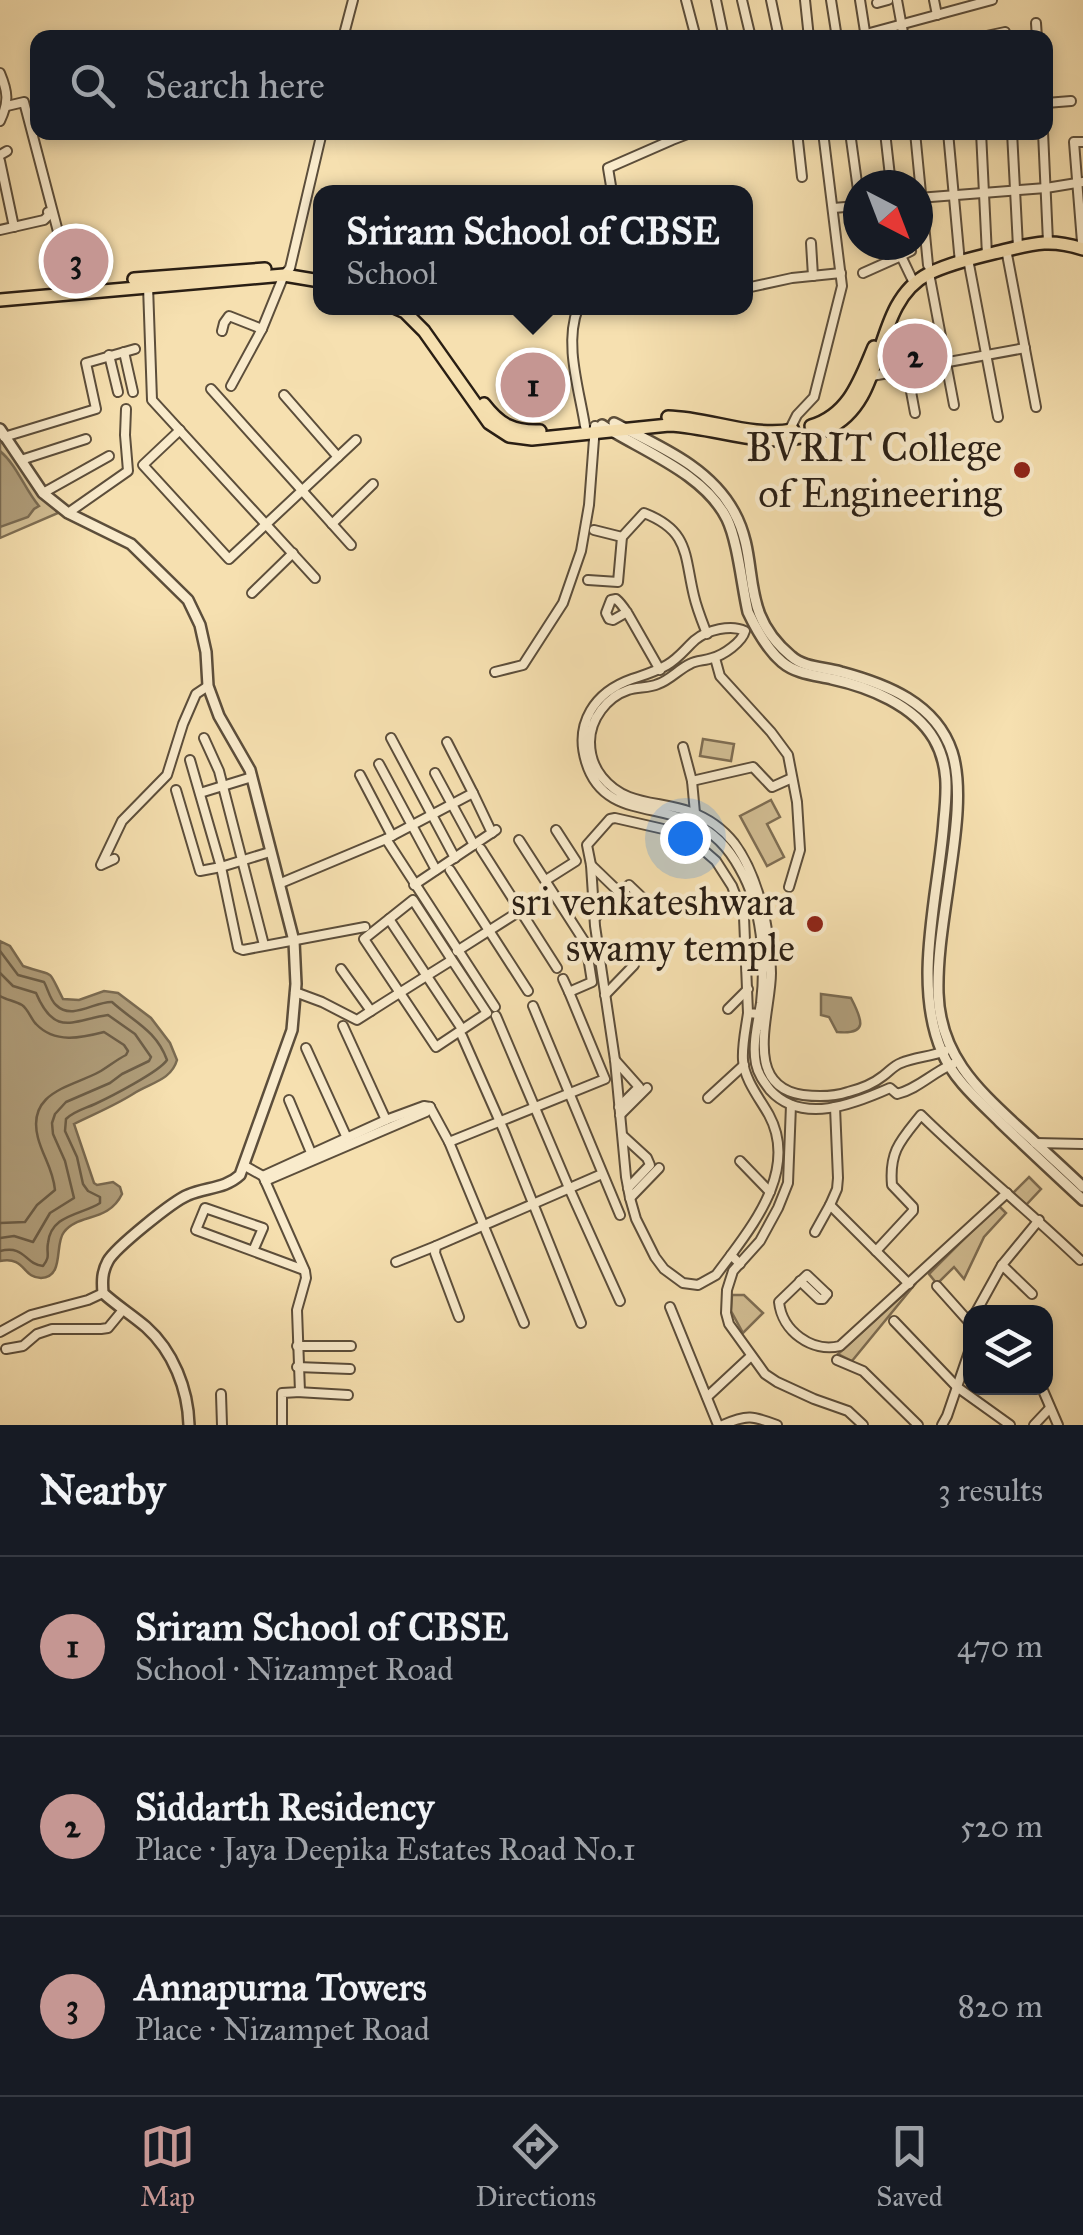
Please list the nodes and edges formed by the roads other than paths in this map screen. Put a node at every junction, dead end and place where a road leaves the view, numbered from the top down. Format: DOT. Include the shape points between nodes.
graph roads {
  1 [pos="353,0"];
  2 [pos="686,0"];
  3 [pos="716,0"];
  4 [pos="742,0"];
  5 [pos="771,0"];
  6 [pos="806,0"];
  7 [pos="831,0"];
  8 [pos="860,0"];
  9 [pos="888,0"];
  10 [pos="896,0"];
  11 [pos="934,0"];
  12 [pos="992,0"];
  13 [pos="877,3"];
  14 [pos="937,15"];
  15 [pos="902,24"];
  16 [pos="1036,24"];
  17 [pos="346,30"];
  18 [pos="694,30"];
  19 [pos="722,30"];
  20 [pos="748,30"];
  21 [pos="777,30"];
  22 [pos="808,30"];
  23 [pos="835,30"];
  24 [pos="865,30"];
  25 [pos="884,30"];
  26 [pos="903,30"];
  27 [pos="1036,30"];
  28 [pos="0,73"];
  29 [pos="30,100"];
  30 [pos="1071,101"];
  31 [pos="24,102"];
  32 [pos="1053,102"];
  33 [pos="8,106"];
  34 [pos="0,121"];
  35 [pos="30,125"];
  36 [pos="34,140"];
  37 [pos="320,140"];
  38 [pos="672,140"];
  39 [pos="798,140"];
  40 [pos="824,140"];
  41 [pos="851,140"];
  42 [pos="886,140"];
  43 [pos="915,140"];
  44 [pos="949,140"];
  45 [pos="981,140"];
  46 [pos="1013,140"];
  47 [pos="1043,140"];
  48 [pos="1083,142"];
  49 [pos="32,149"];
  50 [pos="2,156"];
  51 [pos="855,170"];
  52 [pos="889,170"];
  53 [pos="917,170"];
  54 [pos="802,177"];
  55 [pos="1080,182"];
  56 [pos="611,185"];
  57 [pos="1046,188"];
  58 [pos="1016,191"];
  59 [pos="984,194"];
  60 [pos="954,196"];
  61 [pos="933,197"];
  62 [pos="843,207"];
  63 [pos="832,208"];
  64 [pos="14,226"];
  65 [pos="0,230"];
  66 [pos="1048,239"];
  67 [pos="811,243"];
  68 [pos="1083,244"];
  69 [pos="1012,245"];
  70 [pos="986,252"];
  71 [pos="964,258"];
  72 [pos="893,260"];
  73 [pos="904,260"];
  74 [pos="928,260"];
  75 [pos="929,269"];
  76 [pos="287,272"];
  77 [pos="841,273"];
  78 [pos="863,274"];
  79 [pos="313,276"];
  80 [pos="813,276"];
  81 [pos="912,278"];
  82 [pos="148,282"];
  83 [pos="72,286"];
  84 [pos="753,287"];
  85 [pos="0,292"];
  86 [pos="0,300"];
  87 [pos="406,315"];
  88 [pos="417,315"];
  89 [pos="575,315"];
  90 [pos="262,329"];
  91 [pos="222,330"];
  92 [pos="1024,348"];
  93 [pos="135,349"];
  94 [pos="124,352"];
  95 [pos="110,355"];
  96 [pos="986,355"];
  97 [pos="947,362"];
  98 [pos="907,370"];
  99 [pos="870,376"];
  100 [pos="232,386"];
  101 [pos="210,388"];
  102 [pos="118,392"];
  103 [pos="133,392"];
  104 [pos="284,395"];
  105 [pos="954,405"];
  106 [pos="1036,407"];
  107 [pos="126,409"];
  108 [pos="915,413"];
  109 [pos="998,417"];
  110 [pos="604,427"];
  111 [pos="180,430"];
  112 [pos="789,431"];
  113 [pos="2,433"];
  114 [pos="86,439"];
  115 [pos="356,440"];
  116 [pos="110,456"];
  117 [pos="338,457"];
  118 [pos="21,460"];
  119 [pos="373,484"];
  120 [pos="302,490"];
  121 [pos="44,493"];
  122 [pos="68,513"];
  123 [pos="266,524"];
  124 [pos="332,524"];
  125 [pos="594,530"];
  126 [pos="622,537"];
  127 [pos="351,545"];
  128 [pos="292,553"];
  129 [pos="315,578"];
  130 [pos="588,580"];
  131 [pos="252,593"];
  132 [pos="627,612"];
  133 [pos="754,626"];
  134 [pos="707,634"];
  135 [pos="684,653"];
  136 [pos="715,658"];
  137 [pos="691,662"];
  138 [pos="660,670"];
  139 [pos="495,672"];
  140 [pos="208,686"];
  141 [pos="204,738"];
  142 [pos="392,738"];
  143 [pos="447,742"];
  144 [pos="684,747"];
  145 [pos="190,760"];
  146 [pos="379,764"];
  147 [pos="435,773"];
  148 [pos="360,775"];
  149 [pos="252,776"];
  150 [pos="792,778"];
  151 [pos="692,781"];
  152 [pos="223,785"];
  153 [pos="176,790"];
  154 [pos="200,793"];
  155 [pos="473,793"];
  156 [pos="452,806"];
  157 [pos="652,812"];
  158 [pos="666,814"];
  159 [pos="431,816"];
  160 [pos="699,819"];
  161 [pos="410,826"];
  162 [pos="650,826"];
  163 [pos="556,830"];
  164 [pos="663,830"];
  165 [pos="389,837"];
  166 [pos="520,840"];
  167 [pos="478,847"];
  168 [pos="270,852"];
  169 [pos="454,858"];
  170 [pos="114,859"];
  171 [pos="243,861"];
  172 [pos="591,864"];
  173 [pos="221,867"];
  174 [pos="436,870"];
  175 [pos="450,870"];
  176 [pos="546,880"];
  177 [pos="280,884"];
  178 [pos="414,885"];
  179 [pos="789,888"];
  180 [pos="620,893"];
  181 [pos="653,908"];
  182 [pos="520,911"];
  183 [pos="596,917"];
  184 [pos="388,920"];
  185 [pos="365,927"];
  186 [pos="489,931"];
  187 [pos="294,940"];
  188 [pos="264,944"];
  189 [pos="454,956"];
  190 [pos="634,965"];
  191 [pos="557,968"];
  192 [pos="342,970"];
  193 [pos="426,976"];
  194 [pos="563,979"];
  195 [pos="748,990"];
  196 [pos="528,991"];
  197 [pos="295,992"];
  198 [pos="568,992"];
  199 [pos="400,993"];
  200 [pos="605,995"];
  201 [pos="748,1000"];
  202 [pos="533,1006"];
  203 [pos="762,1007"];
  204 [pos="728,1009"];
  205 [pos="372,1011"];
  206 [pos="748,1013"];
  207 [pos="343,1026"];
  208 [pos="462,1032"];
  209 [pos="306,1048"];
  210 [pos="946,1051"];
  211 [pos="928,1058"];
  212 [pos="615,1060"];
  213 [pos="953,1064"];
  214 [pos="744,1065"];
  215 [pos="936,1070"];
  216 [pos="886,1074"];
  217 [pos="647,1088"];
  218 [pos="890,1088"];
  219 [pos="569,1093"];
  220 [pos="793,1094"];
  221 [pos="708,1098"];
  222 [pos="289,1100"];
  223 [pos="791,1106"];
  224 [pos="430,1107"];
  225 [pos="536,1107"];
  226 [pos="835,1107"];
  227 [pos="620,1111"];
  228 [pos="386,1120"];
  229 [pos="500,1122"];
  230 [pos="623,1136"];
  231 [pos="347,1138"];
  232 [pos="448,1142"];
  233 [pos="1035,1143"];
  234 [pos="1083,1144"];
  235 [pos="312,1155"];
  236 [pos="740,1162"];
  237 [pos="245,1166"];
  238 [pos="659,1168"];
  239 [pos="602,1174"];
  240 [pos="264,1179"];
  241 [pos="1083,1187"];
  242 [pos="569,1188"];
  243 [pos="770,1192"];
  244 [pos="629,1193"];
  245 [pos="1006,1193"];
  246 [pos="1083,1200"];
  247 [pos="534,1204"];
  248 [pos="830,1205"];
  249 [pos="620,1215"];
  250 [pos="1039,1220"];
  251 [pos="483,1226"];
  252 [pos="816,1232"];
  253 [pos="436,1246"];
  254 [pos="253,1251"];
  255 [pos="876,1251"];
  256 [pos="731,1255"];
  257 [pos="1080,1260"];
  258 [pos="396,1262"];
  259 [pos="724,1264"];
  260 [pos="740,1264"];
  261 [pos="1002,1265"];
  262 [pos="304,1270"];
  263 [pos="733,1272"];
  264 [pos="800,1281"];
  265 [pos="909,1284"];
  266 [pos="937,1286"];
  267 [pos="103,1292"];
  268 [pos="1032,1294"];
  269 [pos="620,1301"];
  270 [pos="980,1305"];
  271 [pos="670,1307"];
  272 [pos="122,1311"];
  273 [pos="963,1315"];
  274 [pos="459,1316"];
  275 [pos="894,1320"];
  276 [pos="524,1322"];
  277 [pos="582,1324"];
  278 [pos="0,1332"];
  279 [pos="297,1346"];
  280 [pos="351,1346"];
  281 [pos="6,1349"];
  282 [pos="750,1356"];
  283 [pos="837,1360"];
  284 [pos="298,1367"];
  285 [pos="350,1368"];
  286 [pos="963,1369"];
  287 [pos="957,1387"];
  288 [pos="294,1392"];
  289 [pos="221,1394"];
  290 [pos="348,1395"];
  291 [pos="1045,1395"];
  292 [pos="707,1397"];
  293 [pos="1050,1408"];
  294 [pos="189,1425"];
  295 [pos="222,1425"];
  296 [pos="282,1425"];
  297 [pos="721,1425"];
  298 [pos="777,1425"];
  299 [pos="864,1425"];
  300 [pos="918,1425"];
  301 [pos="942,1425"];
  302 [pos="1010,1425"];
  303 [pos="1034,1425"];
  304 [pos="1058,1425"];
  1 -- 17 [label="street"];
  2 -- 18 [label="street"];
  3 -- 19 [label="street"];
  4 -- 20 [label="street"];
  5 -- 21 [label="street"];
  6 -- 22 [label="street"];
  7 -- 23 [label="street"];
  8 -- 24 [label="street"];
  9 -- 13 [label="street"];
  10 -- 15 [label="street"];
  11 -- 14 [label="street"];
  12 -- 14 [label="street"];
  14 -- 15 [label="street"];
  15 -- 25 [label="street"];
  15 -- 26 [label="street"];
  16 -- 27 [label="street"];
  28 -- 33 [label="street"];
  29 -- 31 [label="street"];
  30 -- 32 [label="street"];
  31 -- 33 [label="street"];
  31 -- 35 [label="street"];
  33 -- 34 [label="street"];
  36 -- 83 [label="street"];
  37 -- 76 [label="street"];
  38 -- 56 [label="street" via="608,168"];
  39 -- 54 [label="street"];
  40 -- 63 [label="street"];
  41 -- 51 [label="street"];
  42 -- 52 [label="street"];
  43 -- 53 [label="street"];
  44 -- 60 [label="street"];
  45 -- 59 [label="street"];
  46 -- 58 [label="street"];
  47 -- 57 [label="street"];
  48 -- 55 [label="street" via="1074,142"];
  49 -- 64 [label="street" via="49,215"];
  50 -- 64 [label="street"];
  55 -- 57 [label="street"];
  55 -- 68 [label="street"];
  57 -- 58 [label="street"];
  57 -- 66 [label="street"];
  58 -- 59 [label="street"];
  58 -- 69 [label="street"];
  59 -- 60 [label="street"];
  59 -- 70 [label="street"];
  60 -- 61 [label="street"];
  60 -- 71 [label="street"];
  62 -- 63 [label="street"];
  63 -- 77 [label="street"];
  64 -- 65 [label="street"];
  66 -- 68 [label="main road"];
  66 -- 69 [label="main road"];
  67 -- 80 [label="street"];
  69 -- 70 [label="main road"];
  69 -- 92 [label="street"];
  70 -- 71 [label="main road"];
  71 -- 75 [label="main road"];
  71 -- 96 [label="street"];
  72 -- 78 [label="street"];
  73 -- 81 [label="street"];
  74 -- 75 [label="street"];
  75 -- 81 [label="main road"];
  75 -- 97 [label="street"];
  75 -- 99 [label="main road" via="891,317"];
  76 -- 79 [label="main road"];
  76 -- 82 [label="main road"];
  76 -- 90 [label="street"];
  77 -- 80 [label="street"];
  77 -- 112 [label="street" via="814,397"];
  80 -- 84 [label="street"];
  81 -- 112 [label="main road" via="888,313 848,403 831,418"];
  82 -- 83 [label="main road"];
  82 -- 86 [label="main road"];
  82 -- 111 [label="street" via="152,400"];
  83 -- 85 [label="main road"];
  87 -- 110 [label="main road" via="502,433 518,439"];
  88 -- 110 [label="main road" via="500,423 532,432"];
  89 -- 110 [label="street" via="573,353"];
  90 -- 91 [label="street" via="229,316"];
  90 -- 100 [label="street"];
  92 -- 96 [label="street"];
  92 -- 106 [label="street"];
  93 -- 94 [label="street"];
  94 -- 95 [label="street"];
  94 -- 103 [label="street"];
  95 -- 102 [label="street"];
  95 -- 113 [label="street" via="86,364 96,409"];
  96 -- 97 [label="street"];
  96 -- 109 [label="street"];
  97 -- 98 [label="street"];
  97 -- 105 [label="street"];
  98 -- 99 [label="street"];
  98 -- 108 [label="street"];
  99 -- 110 [label="main road" via="839,421 807,435 769,441 690,426"];
  101 -- 120 [label="street"];
  104 -- 117 [label="street"];
  107 -- 122 [label="street" via="128,471"];
  110 -- 112 [label="main road" via="685,418"];
  110 -- 133 [label="street" via="706,489 727,519"];
  110 -- 139 [label="street" via="581,552 564,603 529,658"];
  111 -- 123 [label="street"];
  111 -- 123 [label="street" via="143,465 229,559"];
  113 -- 118 [label="street"];
  114 -- 118 [label="street"];
  115 -- 117 [label="street"];
  116 -- 121 [label="street"];
  117 -- 120 [label="street"];
  118 -- 121 [label="street"];
  119 -- 124 [label="street"];
  120 -- 123 [label="street"];
  120 -- 124 [label="street"];
  121 -- 122 [label="street"];
  122 -- 140 [label="street" via="131,544 188,600 200,625"];
  123 -- 128 [label="street"];
  124 -- 127 [label="street"];
  125 -- 126 [label="street"];
  126 -- 130 [label="street" via="618,582"];
  126 -- 134 [label="street" via="644,513 662,520 684,544"];
  128 -- 129 [label="street"];
  128 -- 131 [label="street"];
  132 -- 138 [label="street"];
  133 -- 134 [label="street"];
  133 -- 136 [label="street"];
  133 -- 210 [label="street" via="801,663 908,696 930,714 951,749 957,784 953,854 938,966"];
  134 -- 135 [label="street"];
  135 -- 137 [label="street"];
  135 -- 138 [label="street"];
  136 -- 137 [label="street"];
  136 -- 150 [label="street" via="720,676 788,755"];
  137 -- 160 [label="street" via="658,684 614,696 590,740 599,773 612,788"];
  138 -- 157 [label="street" via="599,698 582,737 585,760 603,791"];
  140 -- 149 [label="street"];
  140 -- 170 [label="street" via="196,694 167,774 122,821 101,865"];
  141 -- 152 [label="street"];
  142 -- 159 [label="street"];
  143 -- 155 [label="street"];
  144 -- 151 [label="street"];
  145 -- 154 [label="street"];
  146 -- 161 [label="street"];
  147 -- 156 [label="street"];
  148 -- 165 [label="street"];
  149 -- 152 [label="street"];
  149 -- 168 [label="street"];
  150 -- 151 [label="street" via="772,788 752,767"];
  150 -- 179 [label="street" via="800,850"];
  151 -- 160 [label="street"];
  152 -- 154 [label="street"];
  152 -- 171 [label="street"];
  153 -- 173 [label="street" via="200,870"];
  154 -- 173 [label="street"];
  155 -- 156 [label="street"];
  155 -- 167 [label="street" via="494,831"];
  156 -- 159 [label="street"];
  156 -- 167 [label="street"];
  157 -- 158 [label="street"];
  157 -- 162 [label="street"];
  158 -- 160 [label="street"];
  158 -- 164 [label="street"];
  159 -- 161 [label="street"];
  159 -- 169 [label="street"];
  160 -- 203 [label="street" via="724,845 748,888 761,946"];
  161 -- 165 [label="street"];
  161 -- 174 [label="street"];
  162 -- 164 [label="street"];
  162 -- 172 [label="street" via="610,818 587,842"];
  163 -- 176 [label="street" via="576,861"];
  164 -- 195 [label="street" via="696,842 732,886 744,916"];
  165 -- 177 [label="street"];
  165 -- 178 [label="street"];
  166 -- 176 [label="street"];
  167 -- 169 [label="street"];
  167 -- 182 [label="street"];
  168 -- 171 [label="street"];
  168 -- 177 [label="street"];
  169 -- 174 [label="street"];
  171 -- 173 [label="street"];
  171 -- 188 [label="street"];
  172 -- 180 [label="street"];
  172 -- 183 [label="street"];
  173 -- 188 [label="street" via="238,948"];
  174 -- 178 [label="street"];
  175 -- 186 [label="street"];
  176 -- 198 [label="street" via="586,944 592,982"];
  177 -- 187 [label="street"];
  178 -- 189 [label="street"];
  180 -- 181 [label="street" via="629,885"];
  180 -- 183 [label="street"];
  182 -- 186 [label="street"];
  182 -- 191 [label="street"];
  183 -- 200 [label="street"];
  184 -- 189 [label="street" via="413,900"];
  184 -- 193 [label="street"];
  184 -- 199 [label="street" via="364,939"];
  185 -- 187 [label="street"];
  186 -- 189 [label="street"];
  186 -- 196 [label="street"];
  187 -- 188 [label="street"];
  187 -- 197 [label="street"];
  189 -- 193 [label="street"];
  189 -- 208 [label="street" via="487,1013"];
  189 -- 225 [label="street" via="496,1012"];
  190 -- 200 [label="street"];
  192 -- 205 [label="street"];
  193 -- 199 [label="street"];
  193 -- 208 [label="street"];
  194 -- 198 [label="street"];
  195 -- 201 [label="street"];
  195 -- 204 [label="street"];
  197 -- 205 [label="street" via="357,1020"];
  197 -- 237 [label="street" via="292,1030"];
  198 -- 219 [label="street" via="605,1080"];
  199 -- 205 [label="street"];
  199 -- 208 [label="street" via="436,1047"];
  200 -- 212 [label="street"];
  201 -- 203 [label="street"];
  201 -- 206 [label="street"];
  202 -- 219 [label="street"];
  203 -- 206 [label="street"];
  203 -- 220 [label="street" via="764,1063 772,1079"];
  203 -- 223 [label="street" via="755,1063"];
  206 -- 214 [label="street"];
  207 -- 228 [label="street"];
  208 -- 229 [label="street"];
  209 -- 231 [label="street"];
  210 -- 211 [label="street"];
  210 -- 213 [label="street"];
  211 -- 215 [label="street"];
  211 -- 216 [label="street" via="899,1063"];
  212 -- 227 [label="street"];
  212 -- 227 [label="street" via="638,1084"];
  213 -- 215 [label="street"];
  213 -- 233 [label="street"];
  213 -- 246 [label="street" via="971,1093"];
  214 -- 221 [label="street"];
  214 -- 243 [label="street" via="780,1145"];
  215 -- 218 [label="street" via="904,1093"];
  216 -- 218 [label="street"];
  216 -- 220 [label="street" via="822,1098"];
  217 -- 227 [label="street"];
  218 -- 226 [label="street"];
  219 -- 225 [label="street"];
  219 -- 239 [label="street"];
  220 -- 223 [label="street"];
  222 -- 235 [label="street"];
  223 -- 226 [label="street"];
  223 -- 260 [label="street" via="788,1183 760,1241"];
  224 -- 228 [label="street"];
  224 -- 232 [label="street"];
  224 -- 240 [label="street"];
  225 -- 229 [label="street"];
  225 -- 242 [label="street"];
  226 -- 248 [label="street" via="838,1178"];
  227 -- 230 [label="street"];
  228 -- 231 [label="street"];
  229 -- 232 [label="street"];
  229 -- 247 [label="street"];
  230 -- 244 [label="street"];
  230 -- 244 [label="street" via="650,1165"];
  231 -- 235 [label="street"];
  232 -- 251 [label="street"];
  233 -- 234 [label="street"];
  233 -- 241 [label="street"];
  235 -- 240 [label="street"];
  236 -- 243 [label="street"];
  237 -- 240 [label="street"];
  237 -- 267 [label="street" via="230,1184 172,1204 109,1258"];
  238 -- 244 [label="street"];
  239 -- 242 [label="street"];
  239 -- 249 [label="street"];
  240 -- 262 [label="street"];
  242 -- 247 [label="street"];
  242 -- 269 [label="street"];
  243 -- 256 [label="street"];
  244 -- 259 [label="street" via="664,1269 698,1285"];
  245 -- 250 [label="street"];
  245 -- 255 [label="street" via="921,1115 899,1142 892,1164 892,1185 914,1211"];
  245 -- 265 [label="street"];
  247 -- 251 [label="street"];
  247 -- 277 [label="street"];
  248 -- 252 [label="street"];
  248 -- 255 [label="street"];
  250 -- 257 [label="street"];
  250 -- 261 [label="street"];
  251 -- 253 [label="street"];
  251 -- 276 [label="street"];
  253 -- 258 [label="street"];
  253 -- 274 [label="street"];
  254 -- 254 [label="street" via="196,1230 206,1208 263,1228"];
  254 -- 262 [label="street"];
  255 -- 265 [label="street"];
  256 -- 259 [label="street"];
  256 -- 260 [label="street"];
  259 -- 263 [label="street"];
  260 -- 263 [label="street"];
  261 -- 268 [label="street"];
  261 -- 270 [label="street"];
  262 -- 279 [label="street"];
  263 -- 282 [label="street" via="726,1312"];
  264 -- 265 [label="street" via="779,1302 783,1317 806,1343 831,1348"];
  266 -- 273 [label="street"];
  267 -- 272 [label="street"];
  267 -- 278 [label="street"];
  271 -- 292 [label="street"];
  272 -- 281 [label="street" via="108,1328 52,1329"];
  272 -- 294 [label="street" via="170,1356"];
  275 -- 287 [label="street"];
  279 -- 280 [label="street"];
  279 -- 284 [label="street"];
  282 -- 292 [label="street"];
  282 -- 299 [label="street" via="776,1382 848,1411"];
  283 -- 300 [label="street" via="863,1371"];
  284 -- 285 [label="street"];
  284 -- 288 [label="street" via="300,1392"];
  286 -- 287 [label="street"];
  287 -- 301 [label="street"];
  287 -- 302 [label="street"];
  288 -- 290 [label="street"];
  288 -- 296 [label="street" via="282,1393"];
  289 -- 295 [label="street"];
  291 -- 293 [label="street"];
  292 -- 297 [label="street"];
  293 -- 303 [label="street"];
  293 -- 304 [label="street"];
  297 -- 298 [label="street" via="754,1416"];
}
